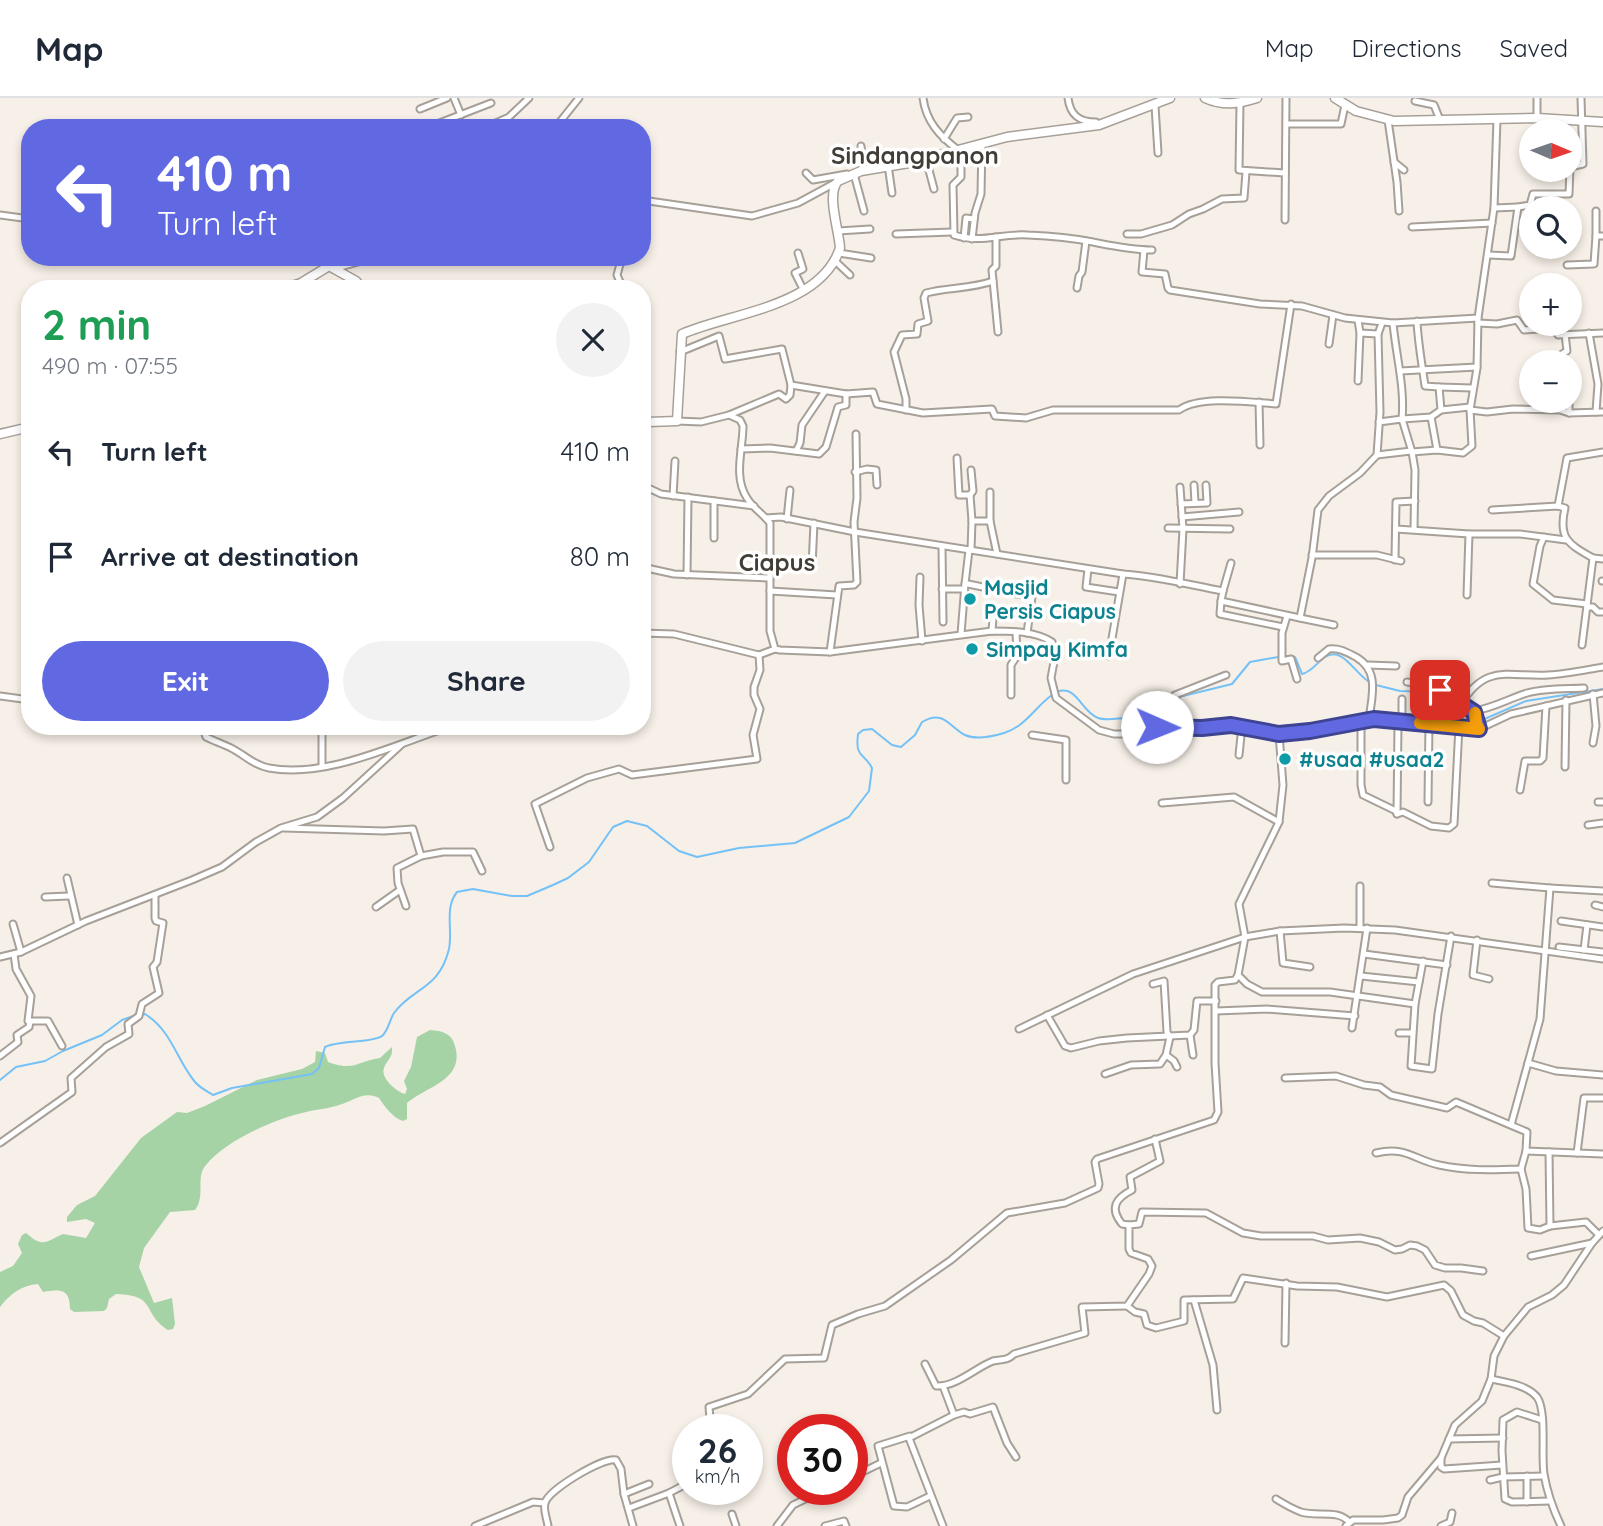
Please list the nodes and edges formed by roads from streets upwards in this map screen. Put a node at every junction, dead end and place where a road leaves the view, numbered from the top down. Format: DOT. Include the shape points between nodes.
graph roads {
  1 [pos="447,98"];
  2 [pos="454,98"];
  3 [pos="529,98"];
  4 [pos="579,98"];
  5 [pos="924,98"];
  6 [pos="1068,98"];
  7 [pos="1170,98"];
  8 [pos="1205,98"];
  9 [pos="1257,98"];
  10 [pos="1286,98"];
  11 [pos="1537,98"];
  12 [pos="1581,98"];
  13 [pos="1429,100"];
  14 [pos="1340,101"];
  15 [pos="1415,101"];
  16 [pos="491,103"];
  17 [pos="1156,103"];
  18 [pos="1240,103"];
  19 [pos="419,109"];
  20 [pos="461,115"];
  21 [pos="968,117"];
  22 [pos="1537,118"];
  23 [pos="451,119"];
  24 [pos="506,119"];
  25 [pos="562,119"];
  26 [pos="1497,119"];
  27 [pos="1552,119"];
  28 [pos="1582,119"];
  29 [pos="1388,120"];
  30 [pos="1440,120"];
  31 [pos="1582,121"];
  32 [pos="1603,122"];
  33 [pos="1102,124"];
  34 [pos="1287,124"];
  35 [pos="942,137"];
  36 [pos="982,143"];
  37 [pos="861,146"];
  38 [pos="959,150"];
  39 [pos="1158,153"];
  40 [pos="926,159"];
  41 [pos="1394,162"];
  42 [pos="1582,164"];
  43 [pos="892,165"];
  44 [pos="1404,170"];
  45 [pos="1246,172"];
  46 [pos="806,173"];
  47 [pos="856,173"];
  48 [pos="1285,173"];
  49 [pos="1569,182"];
  50 [pos="835,183"];
  51 [pos="934,189"];
  52 [pos="892,193"];
  53 [pos="651,201"];
  54 [pos="1518,207"];
  55 [pos="1494,208"];
  56 [pos="864,211"];
  57 [pos="1399,211"];
  58 [pos="1596,211"];
  59 [pos="0,215"];
  60 [pos="21,218"];
  61 [pos="1284,220"];
  62 [pos="1492,223"];
  63 [pos="1412,227"];
  64 [pos="870,229"];
  65 [pos="838,231"];
  66 [pos="952,232"];
  67 [pos="896,234"];
  68 [pos="1127,234"];
  69 [pos="1600,236"];
  70 [pos="996,237"];
  71 [pos="968,239"];
  72 [pos="1086,241"];
  73 [pos="1144,250"];
  74 [pos="1152,250"];
  75 [pos="798,253"];
  76 [pos="1489,255"];
  77 [pos="836,256"];
  78 [pos="871,258"];
  79 [pos="1594,264"];
  80 [pos="1567,265"];
  81 [pos="1603,265"];
  82 [pos="336,266"];
  83 [pos="331,267"];
  84 [pos="850,275"];
  85 [pos="308,280"];
  86 [pos="354,280"];
  87 [pos="993,281"];
  88 [pos="1077,288"];
  89 [pos="804,291"];
  90 [pos="1291,304"];
  91 [pos="1333,315"];
  92 [pos="1358,320"];
  93 [pos="1478,320"];
  94 [pos="1417,321"];
  95 [pos="1519,322"];
  96 [pos="1382,323"];
  97 [pos="1394,323"];
  98 [pos="998,332"];
  99 [pos="1360,333"];
  100 [pos="1582,333"];
  101 [pos="1589,333"];
  102 [pos="1378,334"];
  103 [pos="1603,334"];
  104 [pos="1329,344"];
  105 [pos="680,352"];
  106 [pos="1477,367"];
  107 [pos="1423,369"];
  108 [pos="1400,371"];
  109 [pos="1358,381"];
  110 [pos="791,385"];
  111 [pos="1439,387"];
  112 [pos="1472,388"];
  113 [pos="825,391"];
  114 [pos="846,394"];
  115 [pos="1259,402"];
  116 [pos="1470,408"];
  117 [pos="1519,409"];
  118 [pos="906,410"];
  119 [pos="1441,410"];
  120 [pos="1600,412"];
  121 [pos="1582,413"];
  122 [pos="729,415"];
  123 [pos="1431,417"];
  124 [pos="1402,419"];
  125 [pos="677,421"];
  126 [pos="651,422"];
  127 [pos="1379,422"];
  128 [pos="21,429"];
  129 [pos="0,434"];
  130 [pos="856,434"];
  131 [pos="1260,445"];
  132 [pos="741,449"];
  133 [pos="1437,450"];
  134 [pos="796,451"];
  135 [pos="1412,452"];
  136 [pos="1603,452"];
  137 [pos="1377,455"];
  138 [pos="957,458"];
  139 [pos="675,461"];
  140 [pos="971,470"];
  141 [pos="855,472"];
  142 [pos="877,485"];
  143 [pos="1194,485"];
  144 [pos="1206,485"];
  145 [pos="1180,487"];
  146 [pos="651,490"];
  147 [pos="790,490"];
  148 [pos="990,492"];
  149 [pos="970,495"];
  150 [pos="673,496"];
  151 [pos="688,497"];
  152 [pos="714,501"];
  153 [pos="1415,501"];
  154 [pos="1195,503"];
  155 [pos="1181,504"];
  156 [pos="754,506"];
  157 [pos="1558,506"];
  158 [pos="1492,510"];
  159 [pos="1239,512"];
  160 [pos="1182,517"];
  161 [pos="766,518"];
  162 [pos="787,519"];
  163 [pos="972,521"];
  164 [pos="989,521"];
  165 [pos="814,523"];
  166 [pos="1168,528"];
  167 [pos="1230,528"];
  168 [pos="1183,529"];
  169 [pos="1396,529"];
  170 [pos="1414,529"];
  171 [pos="855,532"];
  172 [pos="1469,534"];
  173 [pos="1544,537"];
  174 [pos="714,538"];
  175 [pos="1566,540"];
  176 [pos="942,546"];
  177 [pos="970,550"];
  178 [pos="997,554"];
  179 [pos="1312,555"];
  180 [pos="1593,558"];
  181 [pos="1603,559"];
  182 [pos="1231,563"];
  183 [pos="812,566"];
  184 [pos="651,569"];
  185 [pos="1088,569"];
  186 [pos="1123,574"];
  187 [pos="687,575"];
  188 [pos="920,577"];
  189 [pos="770,578"];
  190 [pos="1180,584"];
  191 [pos="965,586"];
  192 [pos="943,589"];
  193 [pos="770,591"];
  194 [pos="1223,591"];
  195 [pos="1119,592"];
  196 [pos="837,594"];
  197 [pos="1467,595"];
  198 [pos="1221,601"];
  199 [pos="1587,606"];
  200 [pos="1603,612"];
  201 [pos="1287,616"];
  202 [pos="993,618"];
  203 [pos="1300,618"];
  204 [pos="943,622"];
  205 [pos="1334,625"];
  206 [pos="1283,627"];
  207 [pos="992,631"];
  208 [pos="1016,632"];
  209 [pos="651,634"];
  210 [pos="961,634"];
  211 [pos="1027,634"];
  212 [pos="922,641"];
  213 [pos="1582,645"];
  214 [pos="775,649"];
  215 [pos="830,652"];
  216 [pos="759,655"];
  217 [pos="1109,656"];
  218 [pos="1318,658"];
  219 [pos="1367,665"];
  220 [pos="1396,666"];
  221 [pos="1603,667"];
  222 [pos="1226,675"];
  223 [pos="1297,679"];
  224 [pos="1407,682"];
  225 [pos="1584,688"];
  226 [pos="1603,692"];
  227 [pos="1593,694"];
  228 [pos="1012,695"];
  229 [pos="0,696"];
  230 [pos="21,699"];
  231 [pos="1402,699"];
  232 [pos="1566,700"];
  233 [pos="1461,704"];
  234 [pos="1546,706"];
  235 [pos="1475,713"];
  236 [pos="1368,719"];
  237 [pos="1361,722"];
  238 [pos="1400,723"];
  239 [pos="1429,723"];
  240 [pos="1242,726"];
  241 [pos="1459,726"];
  242 [pos="1146,727"];
  243 [pos="1477,727"];
  244 [pos="1183,728"];
  245 [pos="1032,734"];
  246 [pos="1279,734"];
  247 [pos="205,735"];
  248 [pos="322,735"];
  249 [pos="428,735"];
  250 [pos="1593,743"];
  251 [pos="401,745"];
  252 [pos="1148,746"];
  253 [pos="1239,755"];
  254 [pos="322,766"];
  255 [pos="1565,767"];
  256 [pos="1066,780"];
  257 [pos="1520,790"];
  258 [pos="1428,802"];
  259 [pos="1162,803"];
  260 [pos="1397,814"];
  261 [pos="1279,822"];
  262 [pos="1603,823"];
  263 [pos="1588,825"];
  264 [pos="281,828"];
  265 [pos="550,846"];
  266 [pos="421,856"];
  267 [pos="482,871"];
  268 [pos="67,878"];
  269 [pos="1492,883"];
  270 [pos="1360,886"];
  271 [pos="1549,888"];
  272 [pos="400,890"];
  273 [pos="1603,891"];
  274 [pos="69,895"];
  275 [pos="155,896"];
  276 [pos="45,897"];
  277 [pos="1595,905"];
  278 [pos="406,906"];
  279 [pos="1603,906"];
  280 [pos="376,907"];
  281 [pos="1329,920"];
  282 [pos="1561,921"];
  283 [pos="13,924"];
  284 [pos="78,925"];
  285 [pos="1587,925"];
  286 [pos="1603,927"];
  287 [pos="1329,928"];
  288 [pos="1364,928"];
  289 [pos="1280,931"];
  290 [pos="1451,936"];
  291 [pos="1245,937"];
  292 [pos="1477,940"];
  293 [pos="1559,947"];
  294 [pos="1546,950"];
  295 [pos="21,952"];
  296 [pos="1583,952"];
  297 [pos="1603,952"];
  298 [pos="14,954"];
  299 [pos="1364,954"];
  300 [pos="0,957"];
  301 [pos="1603,959"];
  302 [pos="1423,961"];
  303 [pos="1160,964"];
  304 [pos="1447,965"];
  305 [pos="1310,967"];
  306 [pos="1238,975"];
  307 [pos="1362,976"];
  308 [pos="1489,979"];
  309 [pos="1164,981"];
  310 [pos="1419,982"];
  311 [pos="1153,984"];
  312 [pos="1358,995"];
  313 [pos="1216,1001"];
  314 [pos="1415,1004"];
  315 [pos="1216,1012"];
  316 [pos="1047,1015"];
  317 [pos="1355,1016"];
  318 [pos="30,1022"];
  319 [pos="1352,1028"];
  320 [pos="1019,1029"];
  321 [pos="1399,1033"];
  322 [pos="1412,1033"];
  323 [pos="1190,1035"];
  324 [pos="1170,1037"];
  325 [pos="62,1046"];
  326 [pos="1166,1055"];
  327 [pos="1193,1055"];
  328 [pos="0,1056"];
  329 [pos="1528,1063"];
  330 [pos="1177,1067"];
  331 [pos="1105,1074"];
  332 [pos="1603,1075"];
  333 [pos="1285,1078"];
  334 [pos="1603,1098"];
  335 [pos="1511,1125"];
  336 [pos="1155,1139"];
  337 [pos="0,1143"];
  338 [pos="1526,1151"];
  339 [pos="1549,1152"];
  340 [pos="1376,1153"];
  341 [pos="1577,1153"];
  342 [pos="1603,1154"];
  343 [pos="1521,1169"];
  344 [pos="1129,1225"];
  345 [pos="1550,1226"];
  346 [pos="1601,1233"];
  347 [pos="1592,1243"];
  348 [pos="1531,1256"];
  349 [pos="1445,1269"];
  350 [pos="1483,1271"];
  351 [pos="1286,1283"];
  352 [pos="1444,1285"];
  353 [pos="1194,1300"];
  354 [pos="1127,1306"];
  355 [pos="1504,1336"];
  356 [pos="1285,1343"];
  357 [pos="925,1364"];
  358 [pos="1491,1379"];
  359 [pos="943,1386"];
  360 [pos="1551,1405"];
  361 [pos="1541,1406"];
  362 [pos="1217,1410"];
  363 [pos="709,1414"];
  364 [pos="954,1415"];
  365 [pos="1542,1420"];
  366 [pos="910,1436"];
  367 [pos="1503,1438"];
  368 [pos="1449,1439"];
  369 [pos="1016,1457"];
  370 [pos="1441,1458"];
  371 [pos="881,1463"];
  372 [pos="1503,1465"];
  373 [pos="868,1469"];
  374 [pos="1527,1476"];
  375 [pos="1544,1476"];
  376 [pos="1503,1477"];
  377 [pos="1490,1480"];
  378 [pos="649,1484"];
  379 [pos="672,1491"];
  380 [pos="669,1493"];
  381 [pos="624,1494"];
  382 [pos="930,1496"];
  383 [pos="1276,1499"];
  384 [pos="1550,1501"];
  385 [pos="1527,1502"];
  386 [pos="545,1503"];
  387 [pos="793,1505"];
  388 [pos="629,1508"];
  389 [pos="1452,1513"];
  390 [pos="732,1514"];
  391 [pos="1382,1523"];
  392 [pos="1348,1524"];
  393 [pos="475,1526"];
  394 [pos="548,1526"];
  395 [pos="633,1526"];
  396 [pos="680,1526"];
  397 [pos="736,1526"];
  398 [pos="777,1526"];
  399 [pos="825,1526"];
  400 [pos="846,1526"];
  401 [pos="943,1526"];
  402 [pos="1441,1526"];
  403 [pos="1561,1526"];
  1 -- 19 [label="street"];
  2 -- 20 [label="street"];
  3 -- 24 [label="street"];
  4 -- 25 [label="street"];
  5 -- 35 [label="street" via="927,114"];
  6 -- 33 [label="street" via="1069,108 1078,118"];
  7 -- 17 [label="street"];
  8 -- 18 [label="street"];
  9 -- 18 [label="street"];
  10 -- 34 [label="street"];
  11 -- 22 [label="street"];
  12 -- 28 [label="street"];
  13 -- 15 [label="street"];
  13 -- 30 [label="street"];
  14 -- 29 [label="street"];
  14 -- 34 [label="street" via="1341,124"];
  16 -- 20 [label="street"];
  17 -- 33 [label="street"];
  17 -- 39 [label="street"];
  18 -- 45 [label="street" via="1239,170"];
  20 -- 23 [label="street"];
  21 -- 35 [label="street" via="955,120"];
  22 -- 26 [label="street"];
  22 -- 27 [label="street"];
  26 -- 30 [label="street"];
  26 -- 55 [label="street"];
  29 -- 30 [label="street"];
  29 -- 41 [label="street"];
  31 -- 32 [label="street"];
  31 -- 42 [label="street"];
  33 -- 36 [label="street"];
  34 -- 48 [label="street"];
  35 -- 38 [label="street"];
  36 -- 38 [label="street"];
  36 -- 71 [label="street" via="981,194"];
  37 -- 43 [label="street" via="867,162"];
  38 -- 40 [label="street"];
  38 -- 66 [label="street" via="961,177 953,185"];
  40 -- 43 [label="street"];
  40 -- 51 [label="street"];
  41 -- 44 [label="street"];
  41 -- 57 [label="street"];
  43 -- 47 [label="street"];
  43 -- 52 [label="street"];
  45 -- 48 [label="street"];
  45 -- 68 [label="street" via="1244,198 1222,199 1172,225"];
  46 -- 47 [label="street" via="813,180"];
  47 -- 50 [label="street"];
  47 -- 56 [label="street"];
  48 -- 61 [label="street"];
  49 -- 54 [label="street" via="1569,194 1533,194 1530,205"];
  50 -- 53 [label="street" via="798,202 752,216"];
  50 -- 65 [label="street" via="832,194"];
  54 -- 55 [label="street"];
  54 -- 76 [label="street" via="1511,256"];
  55 -- 62 [label="street"];
  58 -- 69 [label="street"];
  59 -- 60 [label="street"];
  62 -- 63 [label="street"];
  62 -- 76 [label="street"];
  64 -- 65 [label="street"];
  65 -- 77 [label="street"];
  66 -- 67 [label="street"];
  66 -- 71 [label="street"];
  69 -- 79 [label="street"];
  70 -- 71 [label="street"];
  70 -- 72 [label="street" via="1030,234"];
  70 -- 87 [label="street"];
  72 -- 73 [label="street"];
  72 -- 88 [label="street"];
  73 -- 74 [label="street"];
  73 -- 90 [label="street" via="1142,272 1165,274 1170,290 1260,304"];
  75 -- 89 [label="street" via="803,269 796,273"];
  76 -- 93 [label="street"];
  77 -- 78 [label="street"];
  77 -- 84 [label="street"];
  77 -- 89 [label="street"];
  79 -- 80 [label="street"];
  79 -- 81 [label="street"];
  82 -- 83 [label="street"];
  83 -- 85 [label="street"];
  83 -- 86 [label="street"];
  87 -- 98 [label="street"];
  87 -- 118 [label="street" via="926,293 928,321 918,324 917,334 902,335 894,352"];
  89 -- 105 [label="street" via="685,333"];
  90 -- 91 [label="street"];
  90 -- 115 [label="street" via="1276,404"];
  91 -- 92 [label="street"];
  91 -- 104 [label="street"];
  92 -- 96 [label="street"];
  92 -- 99 [label="street"];
  93 -- 94 [label="street"];
  93 -- 95 [label="street"];
  93 -- 106 [label="street"];
  94 -- 97 [label="street"];
  94 -- 107 [label="street"];
  96 -- 97 [label="street"];
  96 -- 102 [label="street"];
  97 -- 108 [label="street"];
  99 -- 102 [label="street"];
  99 -- 109 [label="street"];
  100 -- 101 [label="street"];
  101 -- 103 [label="street"];
  101 -- 120 [label="street"];
  102 -- 127 [label="street"];
  105 -- 110 [label="street" via="719,336 726,359 782,349"];
  105 -- 125 [label="street"];
  106 -- 107 [label="street"];
  106 -- 112 [label="street"];
  107 -- 108 [label="street"];
  107 -- 111 [label="street" via="1425,387"];
  108 -- 124 [label="street"];
  110 -- 113 [label="street"];
  110 -- 122 [label="street" via="786,399 779,394"];
  111 -- 112 [label="street"];
  111 -- 119 [label="street"];
  112 -- 116 [label="street"];
  113 -- 114 [label="street"];
  113 -- 134 [label="street" via="803,425"];
  114 -- 118 [label="street" via="873,391 876,403"];
  114 -- 134 [label="street" via="846,405 838,407 822,452"];
  115 -- 118 [label="street" via="1205,401 1179,410 1053,410 1025,418 995,416 992,409 923,414"];
  115 -- 131 [label="street"];
  116 -- 117 [label="street" via="1487,412"];
  116 -- 119 [label="street"];
  116 -- 133 [label="street" via="1469,450"];
  119 -- 123 [label="street"];
  120 -- 121 [label="street"];
  122 -- 125 [label="street" via="701,422"];
  122 -- 132 [label="street" via="743,426"];
  123 -- 124 [label="street"];
  123 -- 133 [label="street"];
  124 -- 127 [label="street"];
  124 -- 135 [label="street"];
  125 -- 126 [label="street"];
  127 -- 137 [label="street"];
  128 -- 129 [label="street"];
  130 -- 141 [label="street"];
  132 -- 134 [label="street"];
  132 -- 156 [label="street" via="742,487"];
  133 -- 135 [label="street"];
  135 -- 137 [label="street"];
  135 -- 153 [label="street"];
  136 -- 157 [label="street" via="1567,457"];
  137 -- 179 [label="street" via="1318,510"];
  138 -- 149 [label="street" via="959,495"];
  139 -- 150 [label="street"];
  140 -- 149 [label="street"];
  141 -- 142 [label="street" via="876,470"];
  141 -- 171 [label="street"];
  143 -- 154 [label="street"];
  144 -- 154 [label="street" via="1208,503"];
  145 -- 155 [label="street"];
  146 -- 150 [label="street"];
  147 -- 162 [label="street"];
  148 -- 164 [label="street"];
  149 -- 163 [label="street"];
  150 -- 151 [label="street"];
  151 -- 152 [label="street"];
  151 -- 187 [label="street"];
  152 -- 156 [label="street"];
  152 -- 174 [label="street"];
  153 -- 169 [label="street" via="1396,502"];
  153 -- 170 [label="street"];
  154 -- 155 [label="street"];
  155 -- 160 [label="street"];
  156 -- 161 [label="street"];
  157 -- 158 [label="street"];
  157 -- 175 [label="street" via="1565,508 1562,526"];
  159 -- 160 [label="street"];
  160 -- 168 [label="street"];
  161 -- 162 [label="street"];
  161 -- 189 [label="street" via="771,531"];
  162 -- 165 [label="street"];
  163 -- 164 [label="street"];
  163 -- 177 [label="street"];
  164 -- 178 [label="street"];
  165 -- 171 [label="street"];
  165 -- 183 [label="street"];
  166 -- 168 [label="street"];
  167 -- 168 [label="street"];
  168 -- 190 [label="street"];
  169 -- 170 [label="street"];
  169 -- 179 [label="street" via="1398,560 1377,555"];
  170 -- 172 [label="street"];
  171 -- 176 [label="street"];
  171 -- 196 [label="street" via="857,582 839,586"];
  172 -- 173 [label="street"];
  172 -- 197 [label="street"];
  173 -- 175 [label="street"];
  173 -- 199 [label="street" via="1534,584 1553,600"];
  175 -- 180 [label="street"];
  176 -- 177 [label="street"];
  176 -- 192 [label="street"];
  177 -- 178 [label="street"];
  177 -- 191 [label="street"];
  178 -- 185 [label="street"];
  179 -- 203 [label="street"];
  180 -- 181 [label="street"];
  180 -- 199 [label="street"];
  182 -- 194 [label="street"];
  184 -- 187 [label="street"];
  185 -- 186 [label="street"];
  185 -- 195 [label="street" via="1086,587"];
  186 -- 190 [label="street"];
  186 -- 195 [label="street"];
  187 -- 189 [label="street"];
  188 -- 212 [label="street"];
  189 -- 193 [label="street"];
  190 -- 194 [label="street"];
  191 -- 192 [label="street"];
  191 -- 210 [label="street"];
  191 -- 211 [label="street" via="1032,597"];
  192 -- 204 [label="street"];
  193 -- 196 [label="street"];
  193 -- 214 [label="street"];
  194 -- 198 [label="street"];
  195 -- 217 [label="street"];
  196 -- 215 [label="street"];
  198 -- 201 [label="street"];
  198 -- 206 [label="street" via="1220,614"];
  199 -- 200 [label="street"];
  199 -- 213 [label="street"];
  201 -- 203 [label="street"];
  201 -- 206 [label="street"];
  202 -- 207 [label="street"];
  203 -- 205 [label="street"];
  206 -- 223 [label="street" via="1282,662 1291,659"];
  207 -- 208 [label="street"];
  207 -- 210 [label="street"];
  208 -- 211 [label="street"];
  208 -- 228 [label="street"];
  209 -- 216 [label="street" via="674,634"];
  210 -- 212 [label="street"];
  211 -- 242 [label="street" via="1052,642 1056,698 1102,732 1121,735"];
  212 -- 215 [label="street"];
  214 -- 215 [label="street"];
  214 -- 216 [label="street"];
  216 -- 265 [label="street" via="754,695 760,709 753,735 757,759 632,775 619,769 585,778 535,804"];
  218 -- 219 [label="street" via="1329,649 1342,650"];
  219 -- 220 [label="street"];
  219 -- 236 [label="street" via="1373,679"];
  221 -- 233 [label="street" via="1548,675 1493,674 1479,681"];
  222 -- 244 [label="street" via="1175,694"];
  224 -- 233 [label="street" via="1433,687"];
  225 -- 235 [label="street" via="1526,693"];
  226 -- 227 [label="street"];
  227 -- 232 [label="street"];
  227 -- 250 [label="street"];
  229 -- 230 [label="street"];
  231 -- 238 [label="street"];
  232 -- 234 [label="street"];
  232 -- 255 [label="street"];
  233 -- 235 [label="street"];
  234 -- 243 [label="street"];
  234 -- 257 [label="street" via="1544,758 1525,761"];
  235 -- 243 [label="street"];
  236 -- 237 [label="street"];
  236 -- 238 [label="street"];
  237 -- 246 [label="street"];
  237 -- 260 [label="street" via="1361,792"];
  238 -- 239 [label="street"];
  238 -- 260 [label="street"];
  239 -- 241 [label="street"];
  239 -- 258 [label="street"];
  240 -- 244 [label="street"];
  240 -- 246 [label="street"];
  240 -- 253 [label="street"];
  241 -- 243 [label="street"];
  241 -- 260 [label="street" via="1454,824 1449,828 1431,826 1407,813"];
  242 -- 244 [label="street"];
  242 -- 252 [label="street"];
  245 -- 256 [label="street" via="1066,740"];
  246 -- 261 [label="street" via="1283,785"];
  247 -- 254 [label="street" via="267,768"];
  248 -- 254 [label="street"];
  249 -- 251 [label="street"];
  251 -- 254 [label="street"];
  251 -- 264 [label="street" via="324,813"];
  259 -- 261 [label="street" via="1234,797"];
  261 -- 291 [label="street" via="1239,904"];
  262 -- 263 [label="street"];
  264 -- 266 [label="street" via="413,829"];
  264 -- 275 [label="street" via="222,867"];
  266 -- 267 [label="street" via="474,852"];
  266 -- 272 [label="street" via="397,866"];
  268 -- 274 [label="street"];
  269 -- 271 [label="street"];
  270 -- 288 [label="street"];
  271 -- 273 [label="street"];
  271 -- 294 [label="street"];
  272 -- 278 [label="street"];
  272 -- 280 [label="street"];
  274 -- 276 [label="street"];
  274 -- 284 [label="street"];
  275 -- 284 [label="street"];
  275 -- 337 [label="street" via="155,918 163,923 153,967 160,991 142,1004 128,1024 129,1034 106,1047 71,1078 72,1092"];
  277 -- 279 [label="street"];
  281 -- 287 [label="street"];
  282 -- 285 [label="street"];
  283 -- 295 [label="street"];
  284 -- 295 [label="street"];
  285 -- 286 [label="street"];
  285 -- 296 [label="street"];
  287 -- 288 [label="street"];
  287 -- 289 [label="street"];
  288 -- 290 [label="street"];
  288 -- 299 [label="street"];
  289 -- 291 [label="street"];
  289 -- 305 [label="street" via="1283,963"];
  290 -- 292 [label="street"];
  290 -- 304 [label="street"];
  291 -- 303 [label="street"];
  291 -- 306 [label="street"];
  292 -- 294 [label="street"];
  292 -- 308 [label="street" via="1473,975"];
  293 -- 296 [label="street"];
  294 -- 296 [label="street"];
  294 -- 329 [label="street" via="1540,1019"];
  295 -- 298 [label="street"];
  296 -- 297 [label="street"];
  296 -- 301 [label="street"];
  298 -- 300 [label="street"];
  298 -- 318 [label="street" via="16,969 31,996"];
  299 -- 302 [label="street"];
  299 -- 307 [label="street"];
  302 -- 304 [label="street"];
  302 -- 310 [label="street"];
  303 -- 309 [label="street"];
  303 -- 316 [label="street"];
  304 -- 322 [label="street" via="1432,1069 1411,1067"];
  306 -- 312 [label="street" via="1262,992"];
  306 -- 313 [label="street" via="1216,983"];
  307 -- 310 [label="street"];
  307 -- 312 [label="street"];
  309 -- 311 [label="street"];
  309 -- 324 [label="street"];
  310 -- 314 [label="street"];
  312 -- 314 [label="street"];
  312 -- 317 [label="street"];
  313 -- 315 [label="street"];
  313 -- 323 [label="street" via="1196,1002"];
  314 -- 322 [label="street"];
  315 -- 317 [label="street" via="1262,1009"];
  315 -- 336 [label="street" via="1217,1116"];
  316 -- 320 [label="street"];
  316 -- 324 [label="street" via="1068,1048 1118,1039"];
  317 -- 319 [label="street"];
  318 -- 325 [label="street" via="48,1021"];
  318 -- 328 [label="street" via="17,1035 18,1042"];
  321 -- 322 [label="street"];
  323 -- 324 [label="street"];
  323 -- 327 [label="street"];
  324 -- 326 [label="street"];
  326 -- 330 [label="street"];
  326 -- 331 [label="street" via="1160,1064 1131,1065"];
  329 -- 332 [label="street"];
  329 -- 335 [label="street"];
  333 -- 335 [label="street" via="1336,1076 1447,1108 1456,1102"];
  334 -- 341 [label="street" via="1584,1098"];
  335 -- 338 [label="street" via="1528,1133"];
  336 -- 344 [label="street" via="1160,1161 1130,1178 1132,1190 1117,1201 1118,1218"];
  336 -- 363 [label="street" via="1097,1158 1096,1189 1065,1203 1007,1213 885,1306 832,1325 825,1357 782,1360 748,1394 709,1407"];
  338 -- 339 [label="street"];
  338 -- 343 [label="street"];
  339 -- 341 [label="street"];
  339 -- 345 [label="street"];
  340 -- 343 [label="street" via="1394,1150 1442,1166"];
  341 -- 342 [label="street"];
  343 -- 345 [label="street" via="1528,1228"];
  344 -- 349 [label="street" via="1139,1224 1142,1212 1206,1213 1253,1235 1350,1237 1395,1250 1417,1245 1433,1264"];
  344 -- 354 [label="street" via="1129,1251 1145,1257 1152,1266"];
  345 -- 346 [label="street" via="1586,1222"];
  346 -- 347 [label="street"];
  347 -- 348 [label="street"];
  347 -- 355 [label="street" via="1564,1285 1528,1307"];
  349 -- 350 [label="street"];
  349 -- 352 [label="street"];
  351 -- 352 [label="street" via="1387,1297"];
  351 -- 353 [label="street" via="1242,1278 1233,1299"];
  351 -- 356 [label="street"];
  352 -- 355 [label="street" via="1463,1315"];
  353 -- 354 [label="street" via="1182,1301 1184,1321 1156,1328 1147,1325 1144,1314"];
  353 -- 362 [label="street" via="1213,1365"];
  354 -- 359 [label="street" via="1082,1307 1085,1333 1014,1354"];
  355 -- 358 [label="street" via="1494,1356"];
  357 -- 359 [label="street" via="936,1386"];
  358 -- 361 [label="street" via="1532,1392"];
  358 -- 368 [label="street" via="1482,1401 1458,1421"];
  359 -- 364 [label="street"];
  360 -- 361 [label="street"];
  361 -- 365 [label="street"];
  364 -- 366 [label="street"];
  364 -- 369 [label="street" via="993,1407"];
  365 -- 367 [label="street" via="1517,1412 1505,1418"];
  365 -- 375 [label="street"];
  366 -- 371 [label="street" via="879,1444"];
  366 -- 382 [label="street"];
  367 -- 368 [label="street"];
  367 -- 372 [label="street"];
  368 -- 370 [label="street"];
  370 -- 372 [label="street" via="1444,1469"];
  370 -- 391 [label="street" via="1408,1497 1402,1515"];
  371 -- 373 [label="street"];
  371 -- 382 [label="street" via="895,1507"];
  372 -- 376 [label="street"];
  374 -- 375 [label="street"];
  374 -- 376 [label="street"];
  374 -- 385 [label="street"];
  375 -- 384 [label="street"];
  376 -- 377 [label="street"];
  376 -- 385 [label="street" via="1506,1500"];
  378 -- 381 [label="street"];
  379 -- 380 [label="street"];
  380 -- 388 [label="street"];
  380 -- 396 [label="street"];
  381 -- 386 [label="street" via="621,1469 614,1458 582,1472"];
  381 -- 388 [label="street"];
  382 -- 401 [label="street"];
  383 -- 392 [label="street" via="1301,1512 1340,1515"];
  384 -- 385 [label="street"];
  384 -- 403 [label="street"];
  386 -- 393 [label="street" via="533,1502"];
  386 -- 394 [label="street"];
  387 -- 398 [label="street"];
  388 -- 395 [label="street"];
  389 -- 402 [label="street" via="1450,1521"];
  390 -- 397 [label="street"];
  391 -- 392 [label="street" via="1369,1517"];
  399 -- 400 [label="street" via="844,1521"];
}
